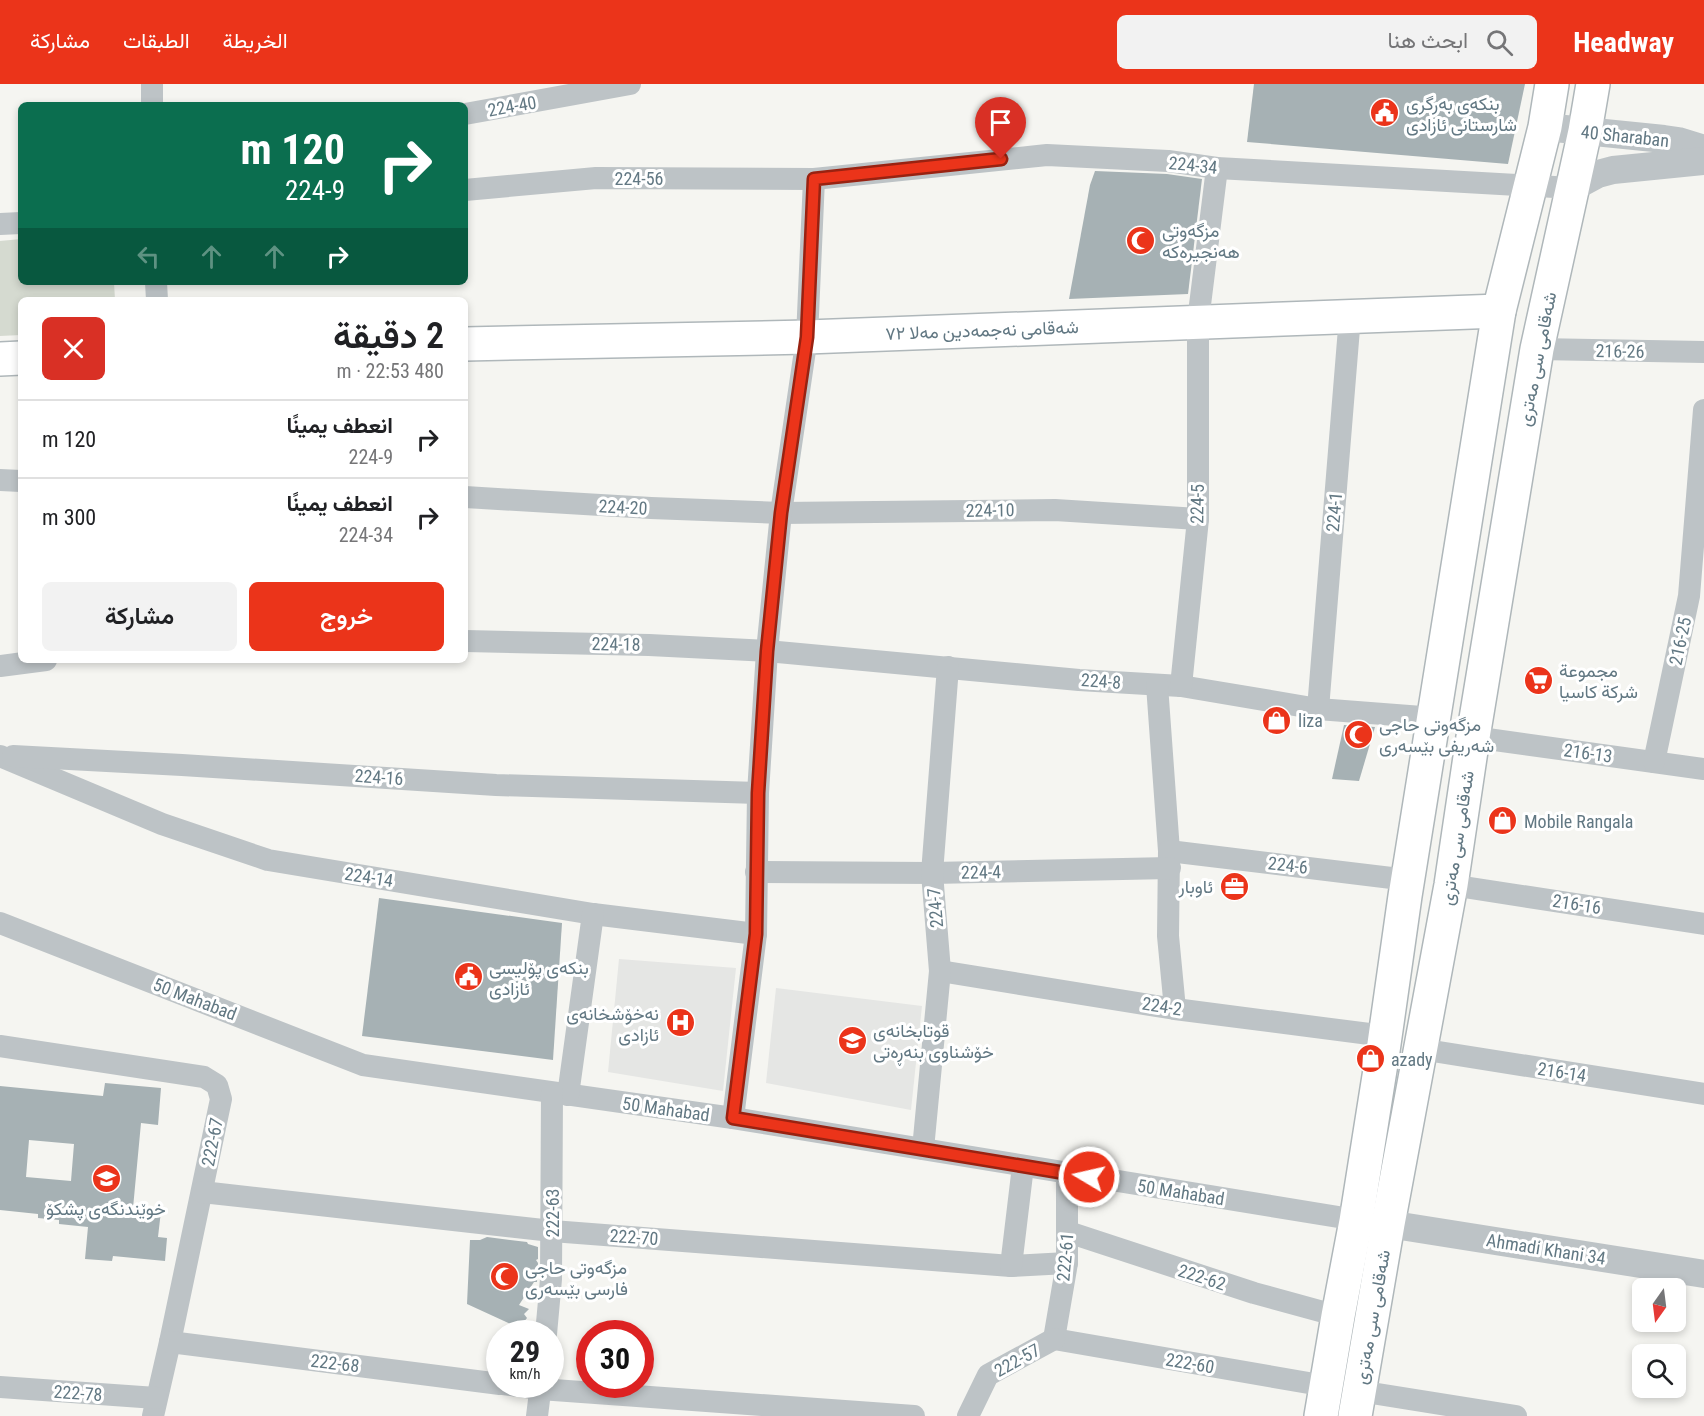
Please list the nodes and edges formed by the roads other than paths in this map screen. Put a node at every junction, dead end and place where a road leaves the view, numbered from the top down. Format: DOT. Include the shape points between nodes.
graph roads {
  1 [pos="152,84"];
  2 [pos="630,84"];
  3 [pos="1552,84"];
  4 [pos="1593,84"];
  5 [pos="581,89"];
  6 [pos="152,102"];
  7 [pos="468,113"];
  8 [pos="1545,127"];
  9 [pos="1585,131"];
  10 [pos="1704,149"];
  11 [pos="1704,160"];
  12 [pos="1217,168"];
  13 [pos="814,179"];
  14 [pos="1530,186"];
  15 [pos="1572,188"];
  16 [pos="468,190"];
  17 [pos="18,223"];
  18 [pos="0,224"];
  19 [pos="1499,311"];
  20 [pos="1350,316"];
  21 [pos="1197,321"];
  22 [pos="807,337"];
  23 [pos="468,344"];
  24 [pos="1537,349"];
  25 [pos="1704,352"];
  26 [pos="18,358"];
  27 [pos="0,359"];
  28 [pos="1704,410"];
  29 [pos="0,480"];
  30 [pos="18,481"];
  31 [pos="468,497"];
  32 [pos="781,513"];
  33 [pos="1198,519"];
  34 [pos="1697,597"];
  35 [pos="468,641"];
  36 [pos="767,651"];
  37 [pos="23,663"];
  38 [pos="0,666"];
  39 [pos="948,667"];
  40 [pos="1157,685"];
  41 [pos="1181,686"];
  42 [pos="1318,709"];
  43 [pos="1435,718"];
  44 [pos="1473,737"];
  45 [pos="0,756"];
  46 [pos="1654,762"];
  47 [pos="1704,769"];
  48 [pos="758,793"];
  49 [pos="1169,859"];
  50 [pos="756,873"];
  51 [pos="932,873"];
  52 [pos="1408,880"];
  53 [pos="1451,885"];
  54 [pos="593,914"];
  55 [pos="0,923"];
  56 [pos="1704,924"];
  57 [pos="756,934"];
  58 [pos="940,971"];
  59 [pos="1175,1009"];
  60 [pos="1385,1036"];
  61 [pos="0,1046"];
  62 [pos="1420,1049"];
  63 [pos="560,1094"];
  64 [pos="1704,1094"];
  65 [pos="733,1118"];
  66 [pos="923,1149"];
  67 [pos="1023,1166"];
  68 [pos="1067,1173"];
  69 [pos="202,1192"];
  70 [pos="1356,1221"];
  71 [pos="1388,1224"];
  72 [pos="552,1231"];
  73 [pos="1068,1232"];
  74 [pos="1067,1263"];
  75 [pos="1011,1266"];
  76 [pos="1704,1274"];
  77 [pos="1338,1316"];
  78 [pos="547,1320"];
  79 [pos="1054,1339"];
  80 [pos="170,1342"];
  81 [pos="486,1382"];
  82 [pos="0,1387"];
  83 [pos="564,1389"];
  84 [pos="539,1398"];
  85 [pos="1324,1401"];
  86 [pos="1357,1403"];
  87 [pos="155,1407"];
  88 [pos="537,1416"];
  89 [pos="914,1416"];
  90 [pos="968,1416"];
  91 [pos="1516,1416"];
  1 -- 6 [label="street"];
  2 -- 5 [label="street, 224-40"];
  3 -- 8 [label="main road, شەقامی سی مەتری"];
  4 -- 9 [label="main road, شەقامی سی مەتری"];
  5 -- 7 [label="street, 224-40"];
  8 -- 9 [label="street, 40 Sharaban"];
  8 -- 14 [label="main road, شەقامی سی مەتری"];
  9 -- 10 [label="street, 40 Sharaban" via="1678,141"];
  9 -- 15 [label="main road, شەقامی سی مەتری"];
  11 -- 15 [label="street, 40 Sharaban" via="1613,170"];
  12 -- 13 [label="street, 224-34" via="1047,154"];
  12 -- 14 [label="street, 224-34"];
  12 -- 21 [label="street, 224-5"];
  13 -- 16 [label="street, 224-56" via="596,178"];
  13 -- 22 [label="street"];
  14 -- 15 [label="street, 224-34"];
  14 -- 19 [label="main road, شەقامی سی مەتری"];
  15 -- 24 [label="main road, شەقامی سی مەتری"];
  17 -- 18 [label="street"];
  19 -- 20 [label="main road, شەقامی نەجمەدین مەلا ٧٢"];
  19 -- 43 [label="main road, شەقامی سی مەتری"];
  20 -- 21 [label="main road, شەقامی نەجمەدین مەلا ٧٢"];
  20 -- 42 [label="street, 224-1"];
  21 -- 22 [label="main road, شەقامی نەجمەدین مەلا ٧٢"];
  21 -- 33 [label="street, 224-5"];
  22 -- 23 [label="main road, شەقامی نەجمەدین مەلا ٧٢"];
  22 -- 32 [label="street"];
  24 -- 25 [label="street, 216-26"];
  24 -- 44 [label="main road, شەقامی سی مەتری"];
  26 -- 27 [label="main road"];
  28 -- 34 [label="street, 216-25"];
  29 -- 30 [label="street"];
  31 -- 32 [label="street, 224-20"];
  32 -- 33 [label="street, 224-10" via="1055,510"];
  32 -- 36 [label="street"];
  33 -- 41 [label="street, 224-5"];
  34 -- 46 [label="street, 216-25"];
  35 -- 36 [label="street, 224-18"];
  36 -- 39 [label="street, 224-8"];
  36 -- 48 [label="street"];
  37 -- 38 [label="street"];
  39 -- 40 [label="street, 224-8"];
  39 -- 51 [label="street, 224-7"];
  40 -- 41 [label="street, 224-8"];
  40 -- 49 [label="street"];
  41 -- 42 [label="street, 224-8"];
  42 -- 43 [label="street, 224-8"];
  43 -- 52 [label="main road, شەقامی سی مەتری"];
  44 -- 46 [label="street, 216-13"];
  44 -- 53 [label="main road, شەقامی سی مەتری"];
  45 -- 48 [label="street, 224-16" via="496,784"];
  45 -- 54 [label="street, 224-14" via="162,824 268,860"];
  46 -- 47 [label="street, 216-13"];
  48 -- 50 [label="street"];
  49 -- 51 [label="street, 224-4"];
  49 -- 52 [label="street, 224-6"];
  49 -- 59 [label="street" via="1168,936"];
  50 -- 51 [label="street, 224-4"];
  50 -- 57 [label="street"];
  51 -- 58 [label="street, 224-7"];
  52 -- 60 [label="main road, شەقامی سی مەتری"];
  53 -- 56 [label="street, 216-16"];
  53 -- 62 [label="main road, شەقامی سی مەتری"];
  54 -- 57 [label="street, 224-14"];
  54 -- 63 [label="street, 222-63"];
  55 -- 63 [label="street, 50 Mahabad" via="363,1065"];
  57 -- 65 [label="street"];
  58 -- 59 [label="street, 224-2"];
  58 -- 66 [label="street, 224-7"];
  59 -- 60 [label="street, 224-2"];
  60 -- 70 [label="main road, شەقامی سی مەتری"];
  61 -- 69 [label="street, 222-67" via="204,1077 217,1086 221,1099"];
  62 -- 64 [label="street, 216-14"];
  62 -- 71 [label="main road, شەقامی سی مەتری"];
  63 -- 65 [label="street, 50 Mahabad"];
  63 -- 72 [label="street, 222-63"];
  65 -- 66 [label="street, 50 Mahabad"];
  66 -- 67 [label="street, 50 Mahabad"];
  67 -- 68 [label="street, 50 Mahabad"];
  67 -- 75 [label="street"];
  68 -- 70 [label="street, 50 Mahabad"];
  68 -- 73 [label="street, 222-61"];
  69 -- 72 [label="street, 222-70"];
  69 -- 80 [label="street, 222-67"];
  70 -- 71 [label="street, 50 Mahabad"];
  70 -- 77 [label="main road, شەقامی سی مەتری"];
  71 -- 76 [label="street, Ahmadi Khani 34"];
  71 -- 86 [label="main road, شەقامی سی مەتری"];
  72 -- 75 [label="street, 222-70"];
  72 -- 78 [label="street, 222-63"];
  73 -- 74 [label="street, 222-61"];
  73 -- 77 [label="street, 222-62"];
  74 -- 75 [label="street, 222-70"];
  74 -- 79 [label="street, 222-61"];
  77 -- 85 [label="main road, شەقامی سی مەتری"];
  79 -- 85 [label="street, 222-60"];
  79 -- 90 [label="street, 222-57" via="988,1375"];
  80 -- 81 [label="street, 222-68"];
  80 -- 87 [label="street, 222-67"];
  82 -- 87 [label="street, 222-78"];
  83 -- 89 [label="street, 222-68"];
  84 -- 88 [label="street"];
  86 -- 91 [label="street"];
}
